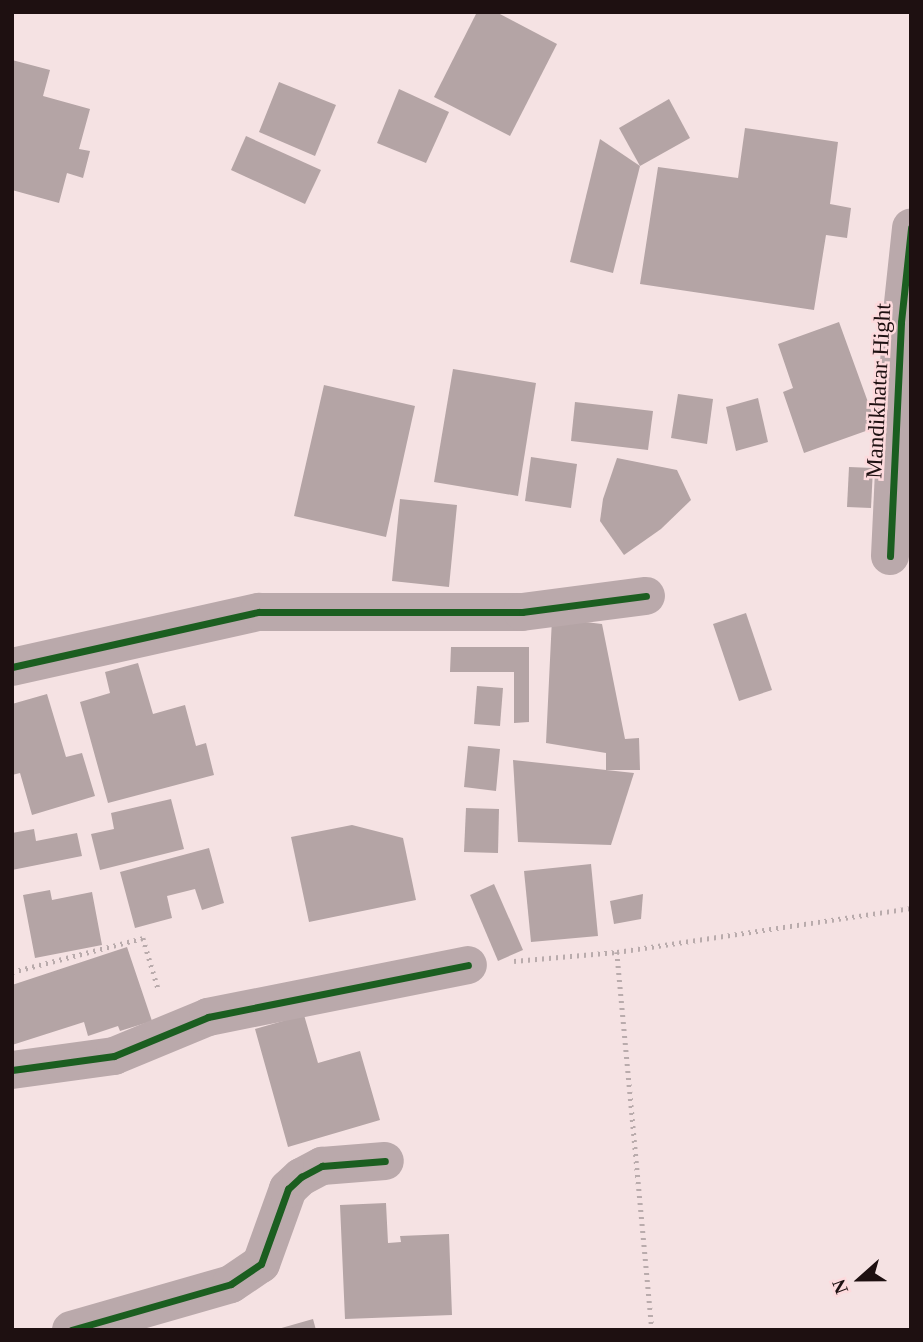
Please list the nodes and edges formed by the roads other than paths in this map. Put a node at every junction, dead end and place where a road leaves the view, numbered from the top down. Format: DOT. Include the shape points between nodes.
graph roads {
  1 [pos="911,228"];
  2 [pos="890,556"];
  3 [pos="646,596"];
  4 [pos="12,667"];
  5 [pos="468,965"];
  6 [pos="12,1070"];
  7 [pos="385,1161"];
  8 [pos="71,1330"];
  1 -- 2 [label="street, Mandikhatar Hight" via="901,322"];
  3 -- 4 [label="street" via="522,612 259,612"];
  5 -- 6 [label="street" via="208,1017 114,1056"];
  7 -- 8 [label="street" via="322,1166 301,1177 288,1189 261,1264 231,1284"];
}
